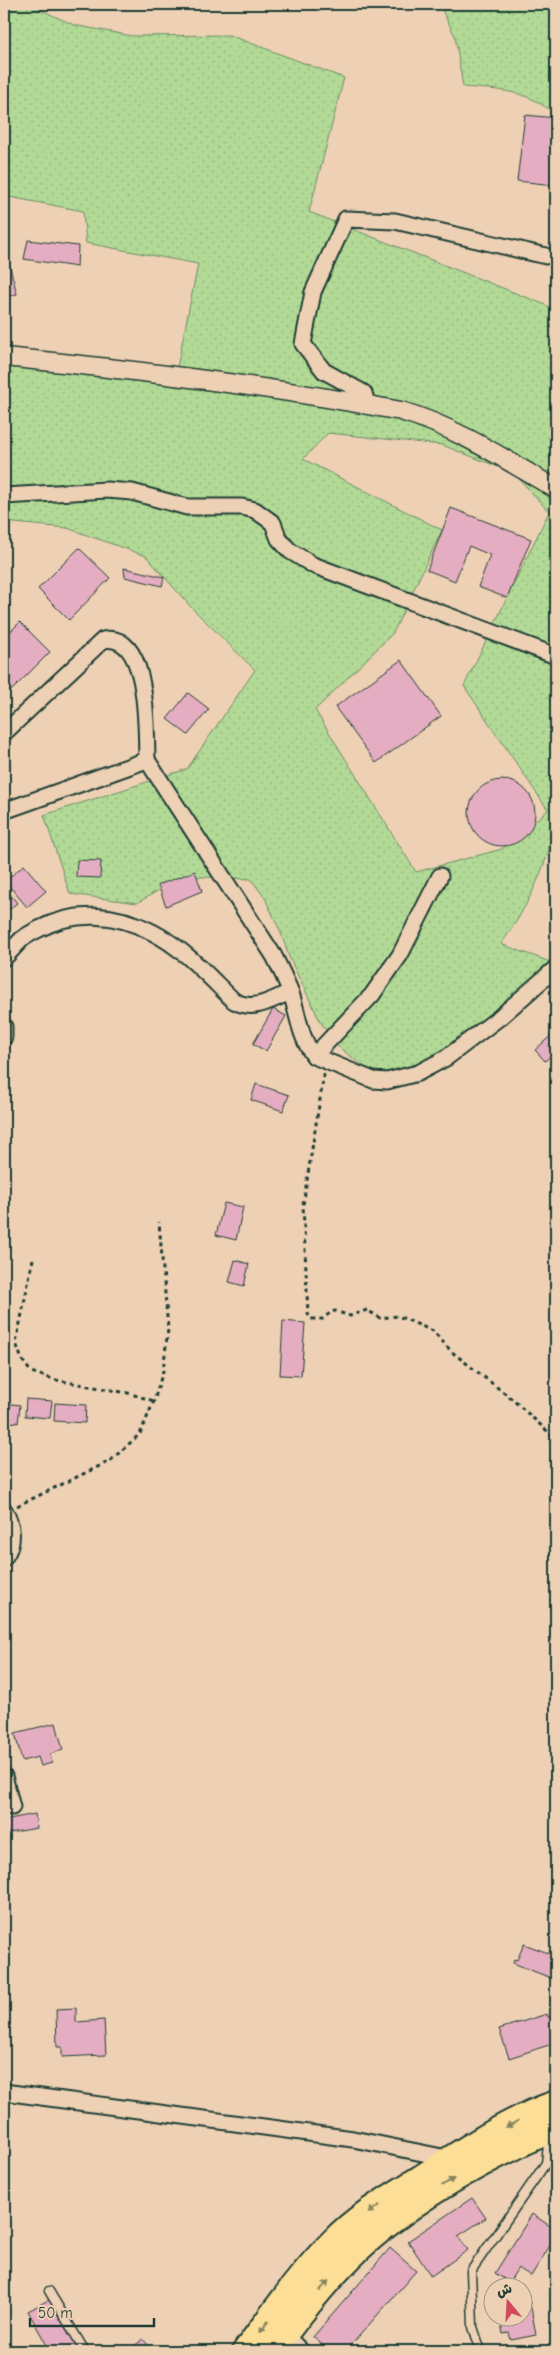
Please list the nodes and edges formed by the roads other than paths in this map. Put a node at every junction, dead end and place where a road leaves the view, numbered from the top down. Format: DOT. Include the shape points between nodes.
graph roads {
  1 [pos="546,256"];
  2 [pos="4,356"];
  3 [pos="367,404"];
  4 [pos="556,489"];
  5 [pos="4,496"];
  6 [pos="556,656"];
  7 [pos="4,732"];
  8 [pos="147,760"];
  9 [pos="4,810"];
  10 [pos="440,876"];
  11 [pos="4,958"];
  12 [pos="556,968"];
  13 [pos="290,992"];
  14 [pos="4,1026"];
  15 [pos="4,1037"];
  16 [pos="320,1059"];
  17 [pos="4,1511"];
  18 [pos="4,1558"];
  19 [pos="4,1776"];
  20 [pos="12,1807"];
  21 [pos="4,2092"];
  22 [pos="556,2104"];
  23 [pos="553,2128"];
  24 [pos="452,2159"];
  25 [pos="49,2291"];
  26 [pos="286,2346"];
  27 [pos="85,2351"];
  28 [pos="246,2351"];
  29 [pos="481,2351"];
  1 -- 3 [label="street" via="396,221 346,219 313,292 303,344 324,371 364,393"];
  2 -- 3 [label="street" via="140,370"];
  3 -- 4 [label="street" via="420,416"];
  5 -- 6 [label="street" via="107,490 139,494 187,507 255,510 273,523 279,539 290,551 313,565"];
  7 -- 8 [label="street" via="96,645 103,640 115,639 138,663"];
  8 -- 9 [label="street"];
  8 -- 13 [label="street" via="274,956"];
  10 -- 16 [label="street" via="400,954 372,995"];
  11 -- 13 [label="street" via="23,938 48,924 76,916 104,916 125,920 153,932 177,948 243,1006 252,1007"];
  12 -- 16 [label="street" via="500,1017 446,1058 418,1073 387,1081 373,1080"];
  13 -- 16 [label="street" via="303,1035"];
  14 -- 15 [label="street"];
  17 -- 18 [label="street" via="12,1526 12,1541"];
  19 -- 20 [label="street"];
  21 -- 24 [label="street" via="353,2139"];
  22 -- 24 [label="highway, one-way" via="511,2124"];
  26 -- 23 [label="highway, one-way" via="307,2305 360,2248 404,2212 469,2170"];
  23 -- 29 [label="lane" via="546,2163 471,2271 473,2327"];
  24 -- 28 [label="highway, one-way" via="372,2209 335,2239 304,2272"];
  25 -- 27 [label="lane"];
}
